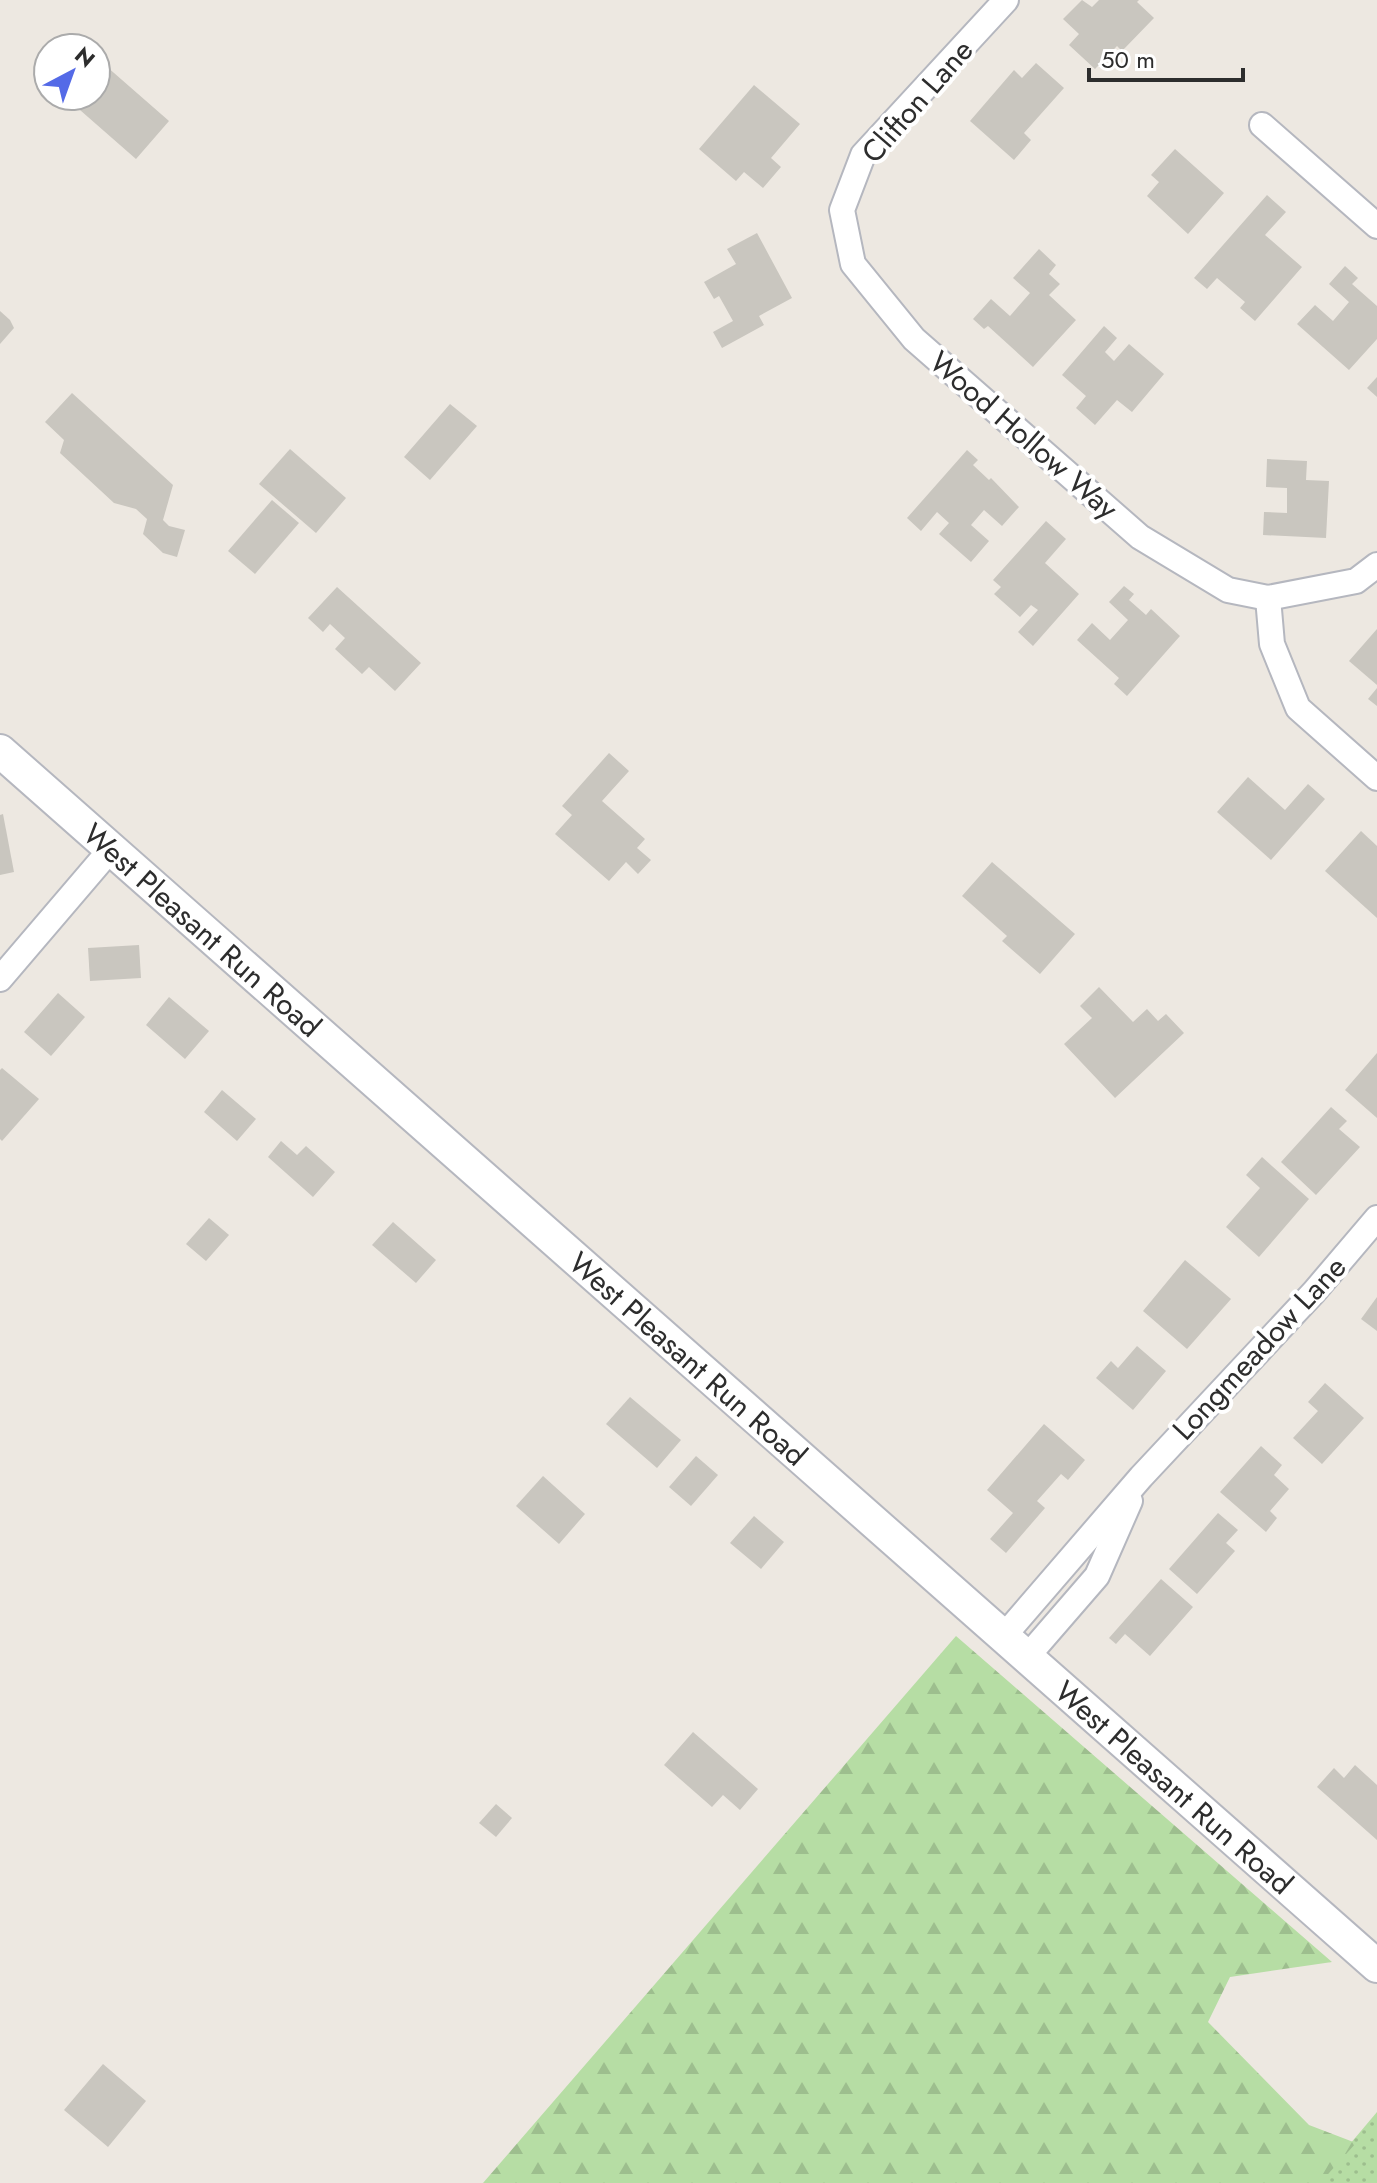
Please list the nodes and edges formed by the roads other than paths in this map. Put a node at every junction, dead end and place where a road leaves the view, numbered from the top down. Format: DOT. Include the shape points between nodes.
graph roads {
  1 [pos="1006,0"];
  2 [pos="1262,125"];
  3 [pos="842,210"];
  4 [pos="1377,226"];
  5 [pos="1377,565"];
  6 [pos="1268,598"];
  7 [pos="0,751"];
  8 [pos="1377,778"];
  9 [pos="111,849"];
  10 [pos="0,979"];
  11 [pos="1377,1218"];
  12 [pos="1014,1648"];
  13 [pos="1377,1966"];
  1 -- 3 [label="street, Clifton Lane" via="863,155"];
  2 -- 4 [label="street"];
  3 -- 6 [label="street, Wood Hollow Way" via="853,264 914,339 1140,537 1228,590"];
  5 -- 6 [label="street" via="1356,581"];
  6 -- 8 [label="street" via="1272,644 1298,708"];
  7 -- 9 [label="main road, West Pleasant Run Road"];
  9 -- 10 [label="street"];
  9 -- 12 [label="main road, West Pleasant Run Road"];
  11 -- 12 [label="street, Longmeadow Lane" via="1141,1477 1097,1576"];
  12 -- 13 [label="main road, West Pleasant Run Road"];
}
